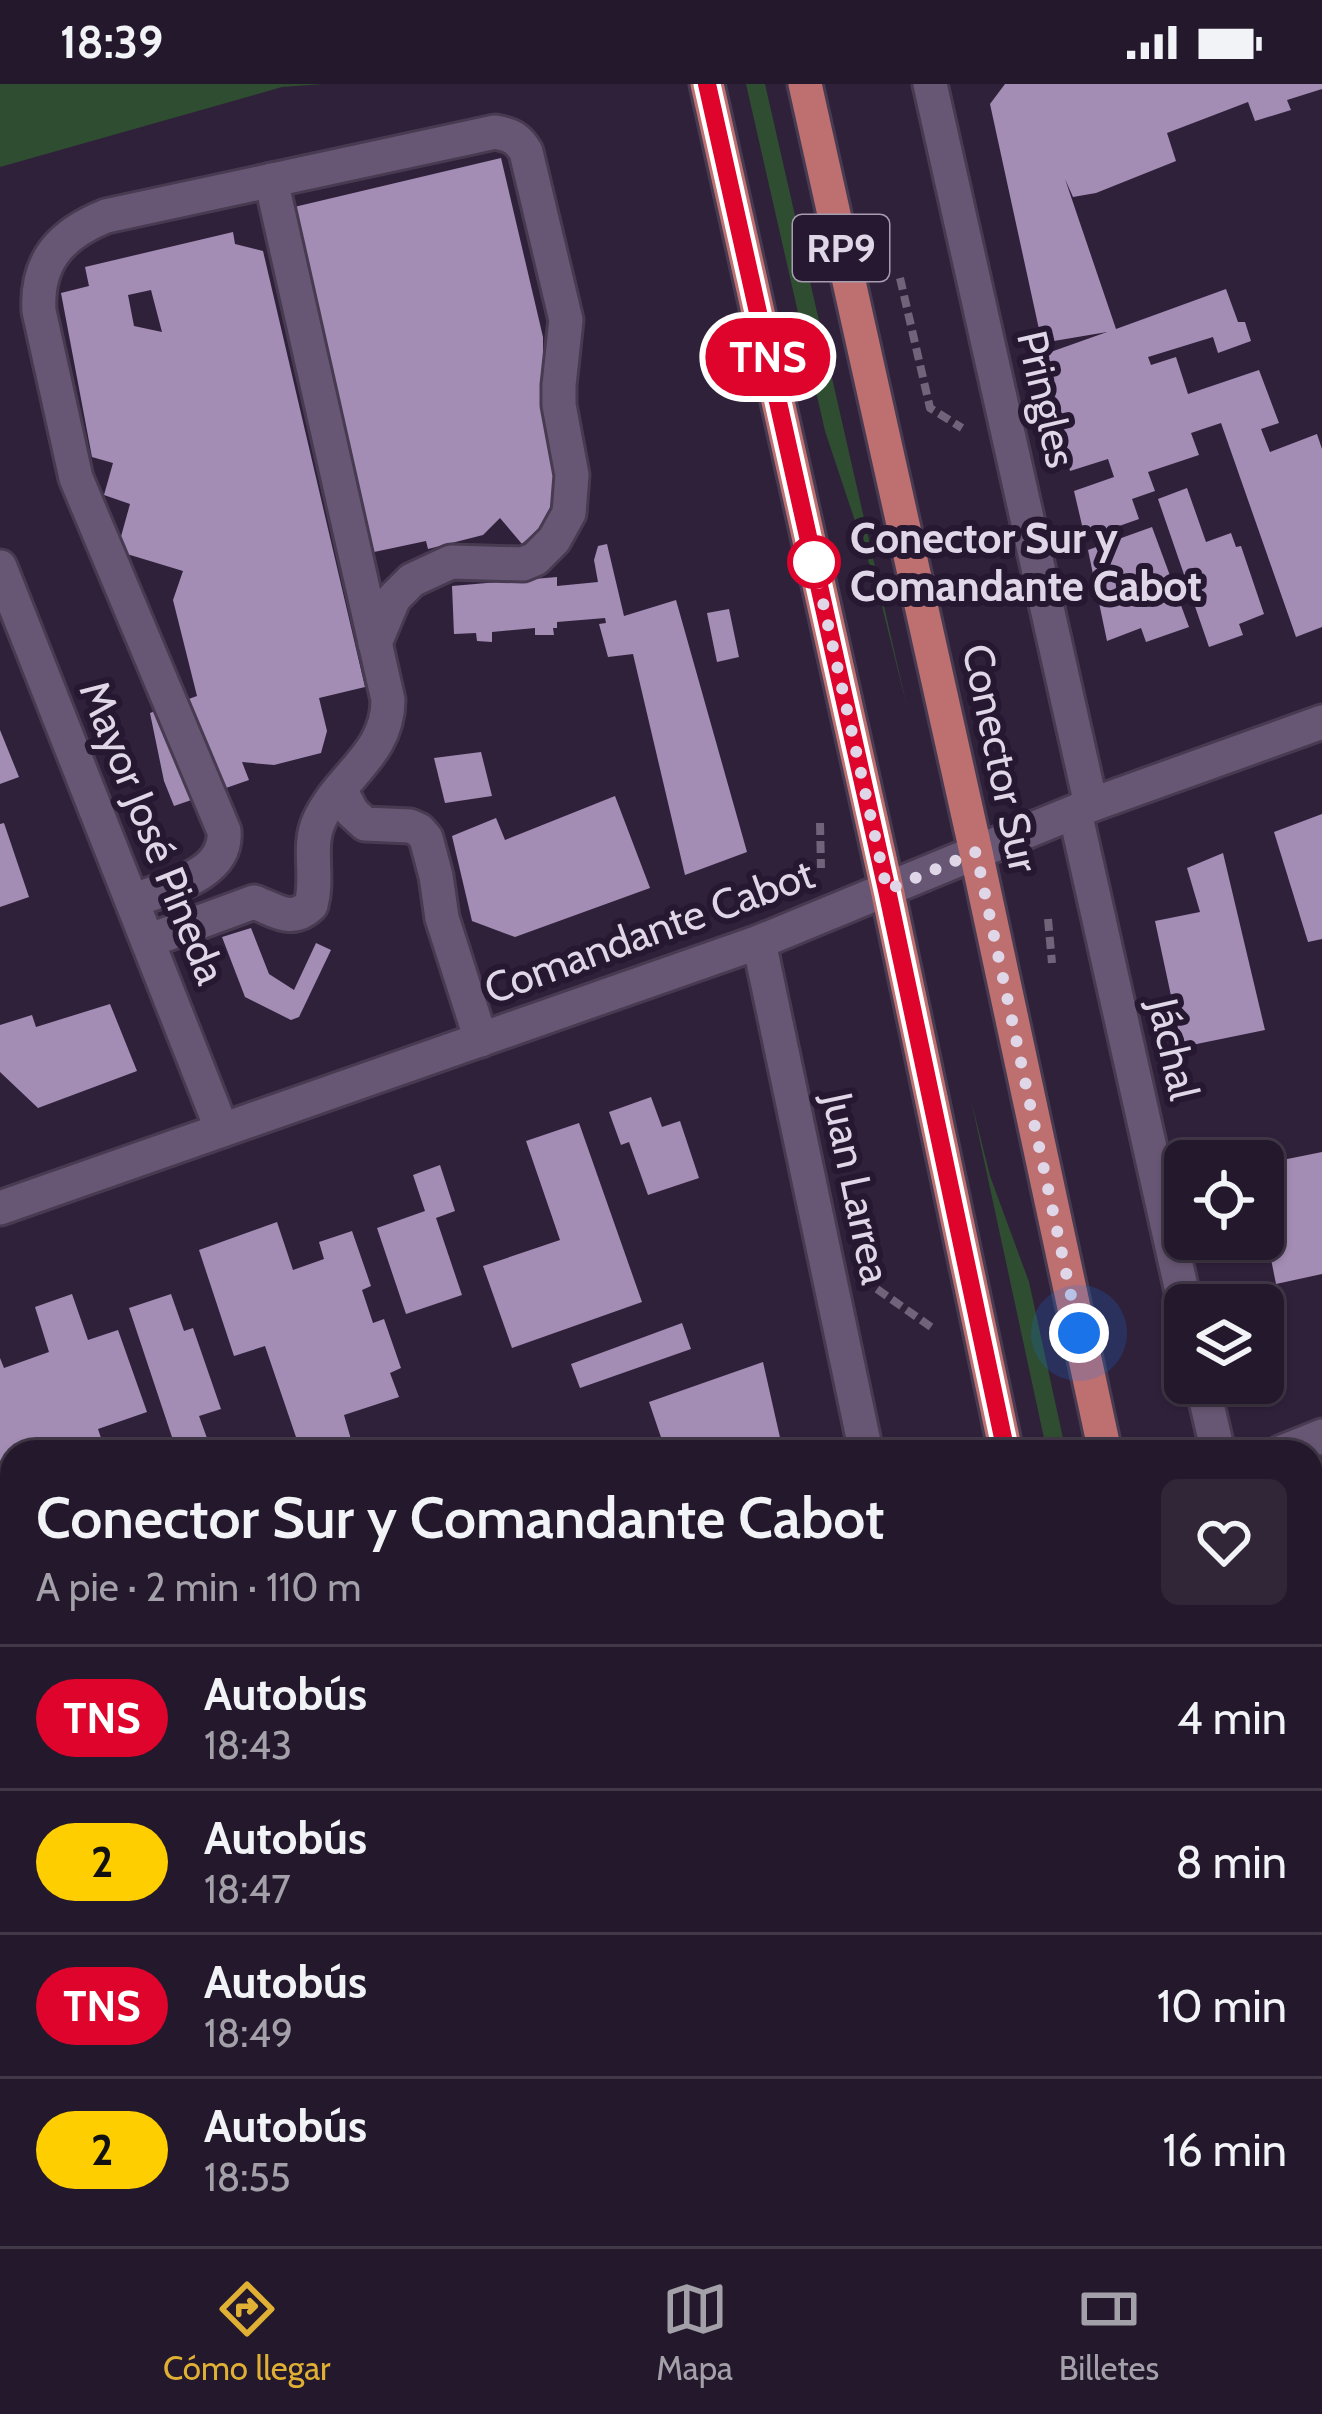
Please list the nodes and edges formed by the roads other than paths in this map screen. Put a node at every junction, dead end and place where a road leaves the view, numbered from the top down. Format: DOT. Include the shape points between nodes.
graph roads {
  1 [pos="707,84"];
  2 [pos="805,84"];
  3 [pos="930,84"];
  4 [pos="272,180"];
  5 [pos="0,567"];
  6 [pos="375,643"];
  7 [pos="1322,722"];
  8 [pos="340,790"];
  9 [pos="1083,808"];
  10 [pos="976,852"];
  11 [pos="887,890"];
  12 [pos="132,901"];
  13 [pos="148,941"];
  14 [pos="759,943"];
  15 [pos="481,1040"];
  16 [pos="222,1130"];
  17 [pos="0,1208"];
  18 [pos="1181,1284"];
  19 [pos="1207,1404"];
  20 [pos="863,1440"];
  21 [pos="1003,1440"];
  22 [pos="1102,1440"];
  23 [pos="1215,1440"];
  1 -- 11 [label="main road, RP9"];
  2 -- 10 [label="main road, Conector Sur / RP9"];
  3 -- 9 [label="street, Pringles"];
  4 -- 6 [label="street"];
  4 -- 6 [label="street" via="510,134 526,152 566,320 559,385 573,488 562,527 536,560 452,562 421,574 394,598"];
  4 -- 12 [label="street" via="91,222 61,243 38,290 76,478 224,830 206,872"];
  5 -- 12 [label="street, Mayor José Pineda"];
  6 -- 8 [label="street" via="388,700 385,728"];
  7 -- 9 [label="street, Comandante Cabot"];
  8 -- 13 [label="street" via="319,820 315,891 304,911 284,916 254,902"];
  8 -- 15 [label="street" via="365,824 410,826 426,838"];
  9 -- 10 [label="street, Comandante Cabot"];
  9 -- 18 [label="street, Jáchal"];
  10 -- 11 [label="street, Comandante Cabot"];
  10 -- 22 [label="main road, Conector Sur / RP9"];
  11 -- 14 [label="street, Comandante Cabot"];
  11 -- 21 [label="main road, RP9"];
  12 -- 13 [label="street, Mayor José Pineda"];
  13 -- 16 [label="street, Mayor José Pineda"];
  14 -- 15 [label="street, Comandante Cabot"];
  14 -- 20 [label="street, Juan Larrea"];
  15 -- 16 [label="street, Comandante Cabot"];
  16 -- 17 [label="street, Comandante Cabot"];
  19 -- 23 [label="street"];
}
